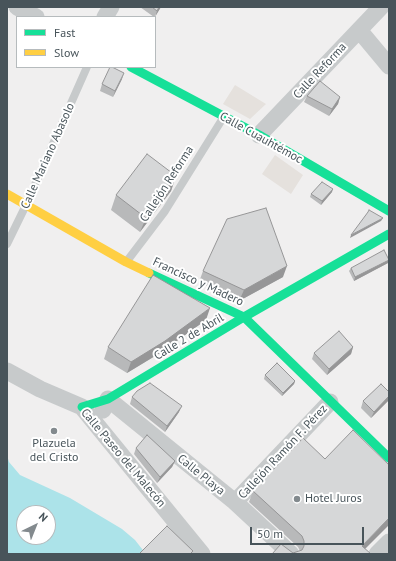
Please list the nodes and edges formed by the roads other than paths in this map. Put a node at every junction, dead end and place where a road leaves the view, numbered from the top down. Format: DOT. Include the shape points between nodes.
graph roads {
  1 [pos="17,7"];
  2 [pos="111,7"];
  3 [pos="373,10"];
  4 [pos="34,16"];
  5 [pos="105,16"];
  6 [pos="359,30"];
  7 [pos="389,66"];
  8 [pos="86,68"];
  9 [pos="133,68"];
  10 [pos="223,117"];
  11 [pos="259,135"];
  12 [pos="7,194"];
  13 [pos="26,205"];
  14 [pos="389,211"];
  15 [pos="389,234"];
  16 [pos="7,244"];
  17 [pos="126,262"];
  18 [pos="244,317"];
  19 [pos="7,371"];
  20 [pos="108,399"];
  21 [pos="330,402"];
  22 [pos="82,407"];
  23 [pos="95,425"];
  24 [pos="389,458"];
  25 [pos="235,502"];
  26 [pos="389,542"];
  27 [pos="202,554"];
  28 [pos="291,554"];
  29 [pos="377,554"];
  1 -- 4 [label="street"];
  2 -- 5 [label="street"];
  3 -- 6 [label="street, Calle Reforma"];
  6 -- 7 [label="street"];
  6 -- 11 [label="street, Calle Reforma"];
  8 -- 13 [label="lane, Calle Mariano Abasolo"];
  9 -- 10 [label="street, Calle Cuauhtémoc"];
  10 -- 11 [label="street, Calle Cuauhtémoc"];
  10 -- 17 [label="lane, Callejón Reforma" via="165,211"];
  11 -- 14 [label="street, Calle Cuauhtémoc"];
  12 -- 13 [label="street, Francisco y Madero"];
  13 -- 16 [label="lane, Calle Mariano Abasolo"];
  13 -- 17 [label="street, Francisco y Madero"];
  15 -- 18 [label="street, Calle 2 de Abril"];
  17 -- 18 [label="street, Francisco y Madero"];
  18 -- 20 [label="street, Calle 2 de Abril"];
  18 -- 21 [label="street, Francisco y Madero"];
  19 -- 22 [label="street, Calle Paseo del Malecón"];
  20 -- 22 [label="street, Calle 2 de Abril"];
  20 -- 23 [label="street"];
  20 -- 25 [label="street, Calle Playa"];
  21 -- 24 [label="street, Francisco y Madero"];
  21 -- 25 [label="street, Callejón Ramón F. Pérez"];
  22 -- 23 [label="street, Calle Paseo del Malecón"];
  23 -- 27 [label="street, Calle Paseo del Malecón"];
  25 -- 28 [label="street, Calle Playa"];
  26 -- 29 [label="street"];
}
